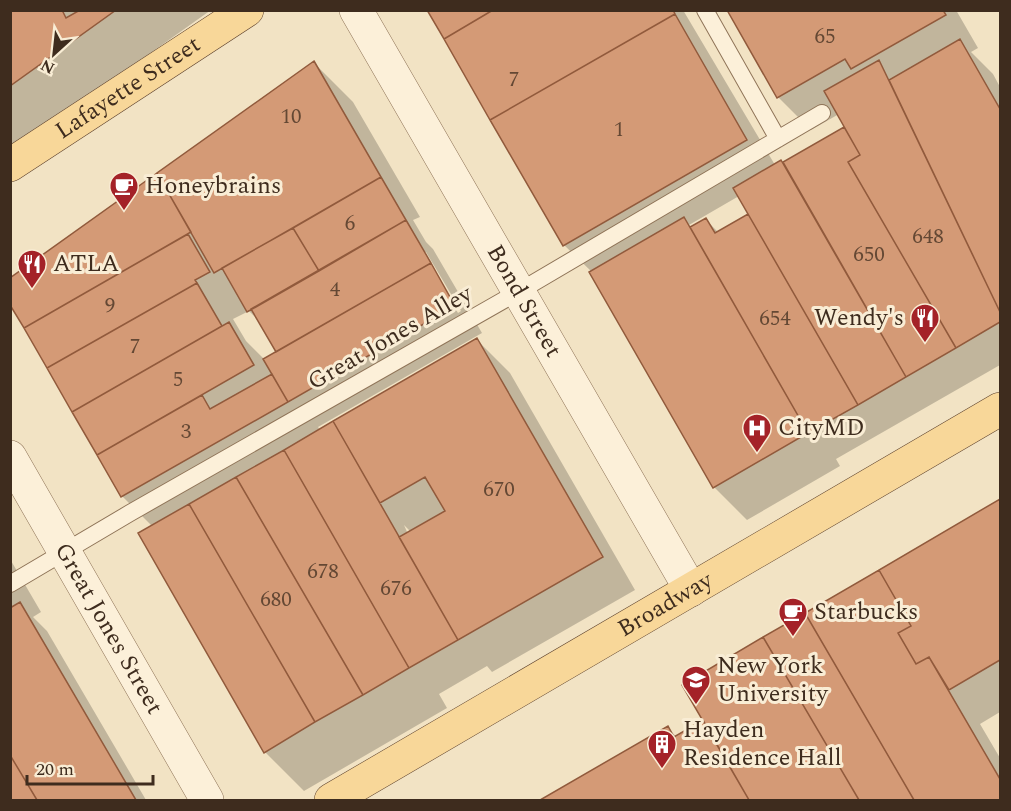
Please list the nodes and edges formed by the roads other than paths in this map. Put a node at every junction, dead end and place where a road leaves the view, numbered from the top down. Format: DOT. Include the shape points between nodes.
graph roads {
  1 [pos="247,10"];
  2 [pos="356,10"];
  3 [pos="705,10"];
  4 [pos="822,112"];
  5 [pos="778,139"];
  6 [pos="10,165"];
  7 [pos="518,292"];
  8 [pos="1000,409"];
  9 [pos="10,457"];
  10 [pos="65,553"];
  11 [pos="10,584"];
  12 [pos="691,590"];
  13 [pos="207,801"];
  14 [pos="331,801"];
  1 -- 6 [label="main road, Lafayette Street"];
  2 -- 7 [label="street, Bond Street"];
  3 -- 5 [label="lane"];
  4 -- 5 [label="lane, Great Jones Alley"];
  5 -- 7 [label="lane, Great Jones Alley"];
  7 -- 10 [label="lane, Great Jones Alley"];
  7 -- 12 [label="street, Bond Street"];
  8 -- 12 [label="main road, Broadway"];
  9 -- 10 [label="street, Great Jones Street"];
  10 -- 11 [label="lane, Great Jones Alley"];
  10 -- 13 [label="street, Great Jones Street"];
  12 -- 14 [label="main road, Broadway"];
}
